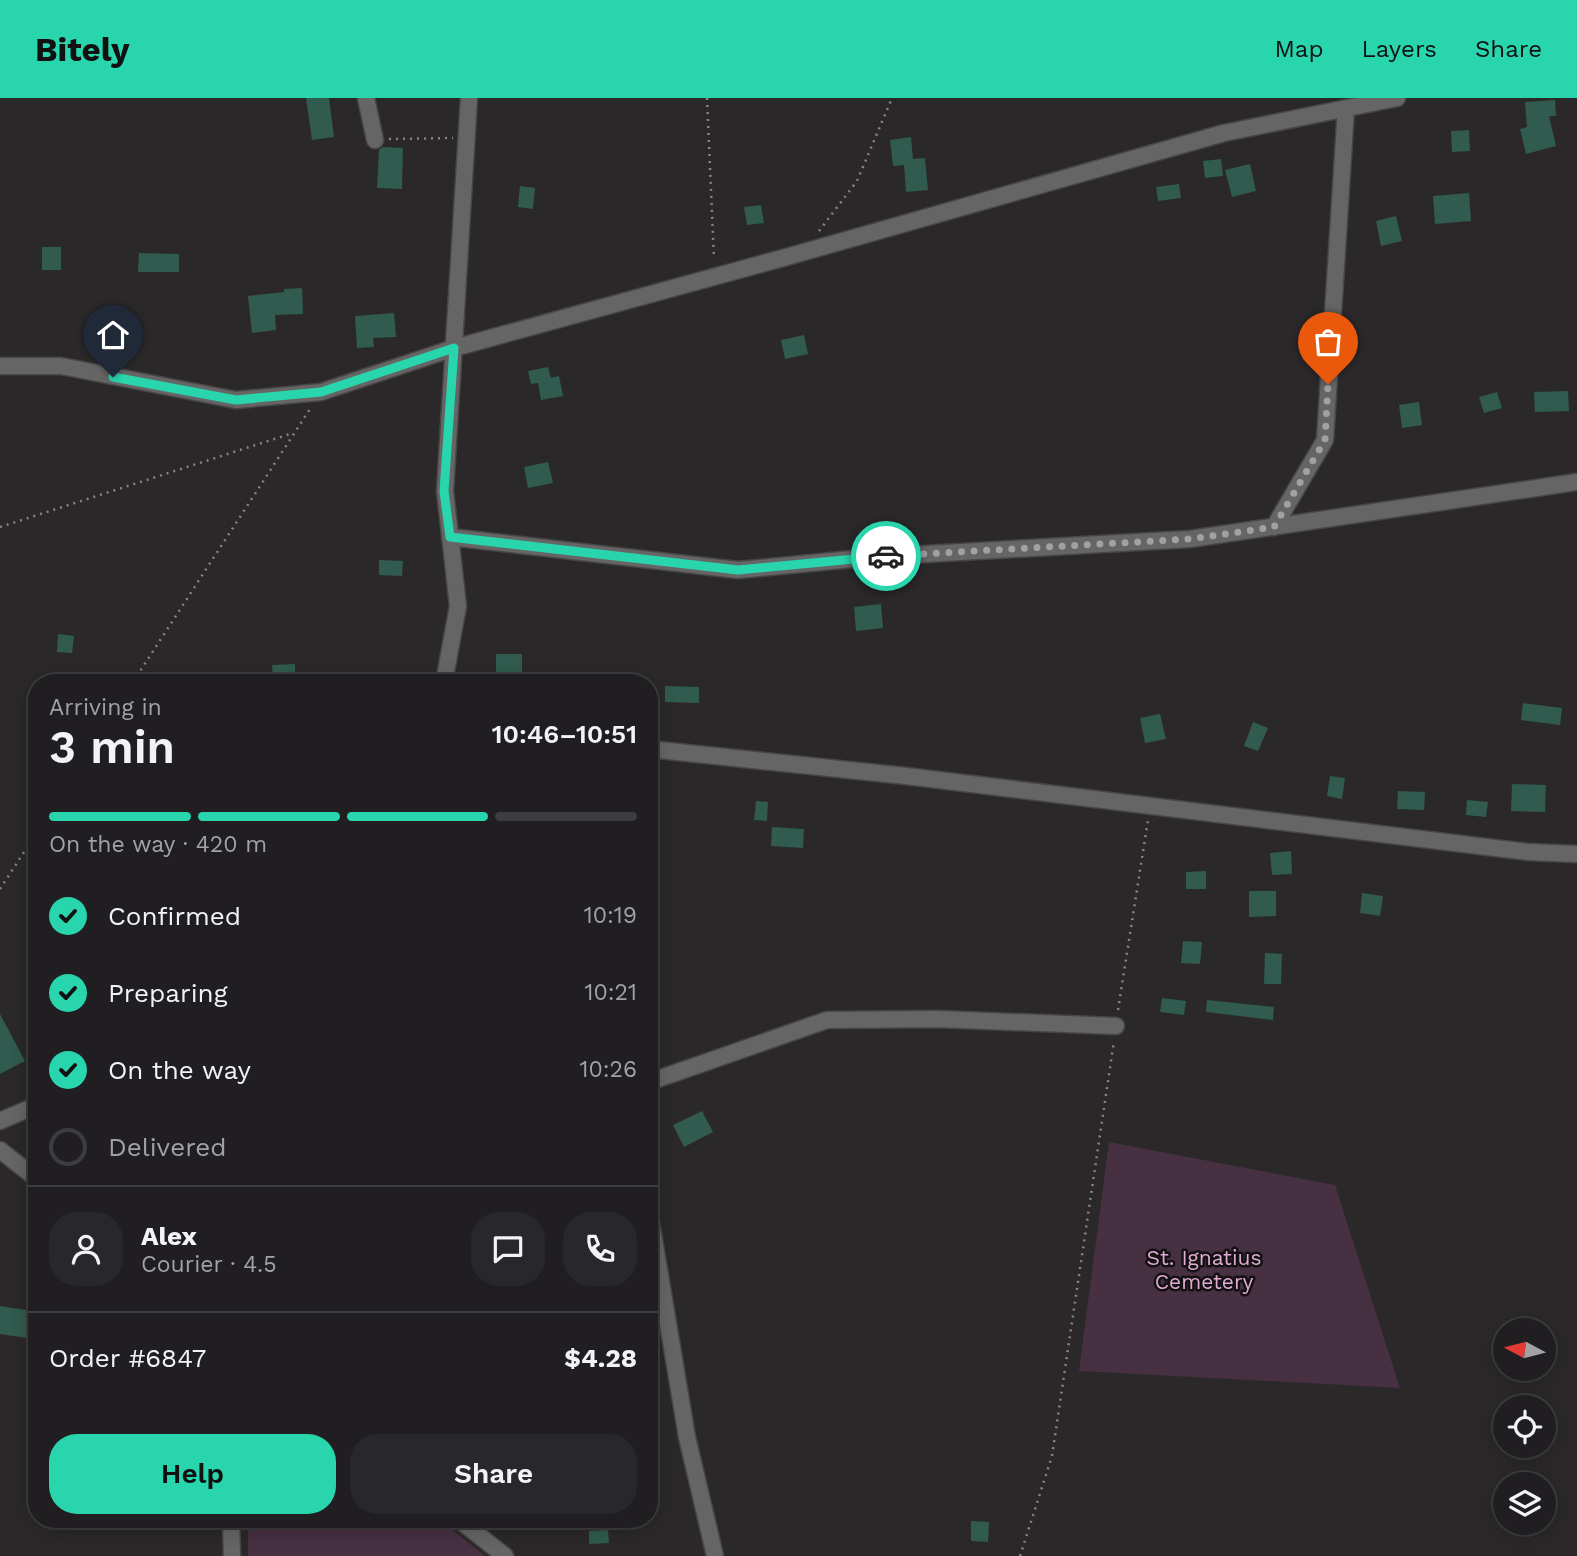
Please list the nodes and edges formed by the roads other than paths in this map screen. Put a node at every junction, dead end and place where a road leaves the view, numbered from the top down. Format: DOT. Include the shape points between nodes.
graph roads {
  1 [pos="366,98"];
  2 [pos="469,98"];
  3 [pos="1397,98"];
  4 [pos="1346,108"];
  5 [pos="375,140"];
  6 [pos="454,348"];
  7 [pos="0,366"];
  8 [pos="1577,482"];
  9 [pos="1274,527"];
  10 [pos="450,537"];
  11 [pos="445,674"];
  12 [pos="658,750"];
  13 [pos="1577,854"];
  14 [pos="1116,1026"];
  15 [pos="658,1079"];
  16 [pos="28,1109"];
  17 [pos="0,1121"];
  18 [pos="0,1150"];
  19 [pos="28,1173"];
  20 [pos="658,1264"];
  21 [pos="231,1528"];
  22 [pos="469,1528"];
  23 [pos="232,1556"];
  24 [pos="505,1556"];
  25 [pos="715,1556"];
  1 -- 5 [label="street"];
  2 -- 6 [label="street"];
  3 -- 4 [label="street"];
  4 -- 6 [label="street" via="1224,133"];
  4 -- 9 [label="street" via="1325,440"];
  6 -- 7 [label="street" via="321,392 236,400 61,366"];
  6 -- 10 [label="street" via="444,491"];
  8 -- 9 [label="street"];
  9 -- 10 [label="street" via="1190,539 873,557 738,570"];
  10 -- 11 [label="street" via="458,606"];
  12 -- 13 [label="street" via="1528,852"];
  14 -- 15 [label="street" via="828,1020"];
  16 -- 17 [label="street"];
  18 -- 19 [label="street"];
  20 -- 25 [label="street" via="687,1437"];
  21 -- 23 [label="street"];
  22 -- 24 [label="street"];
}
